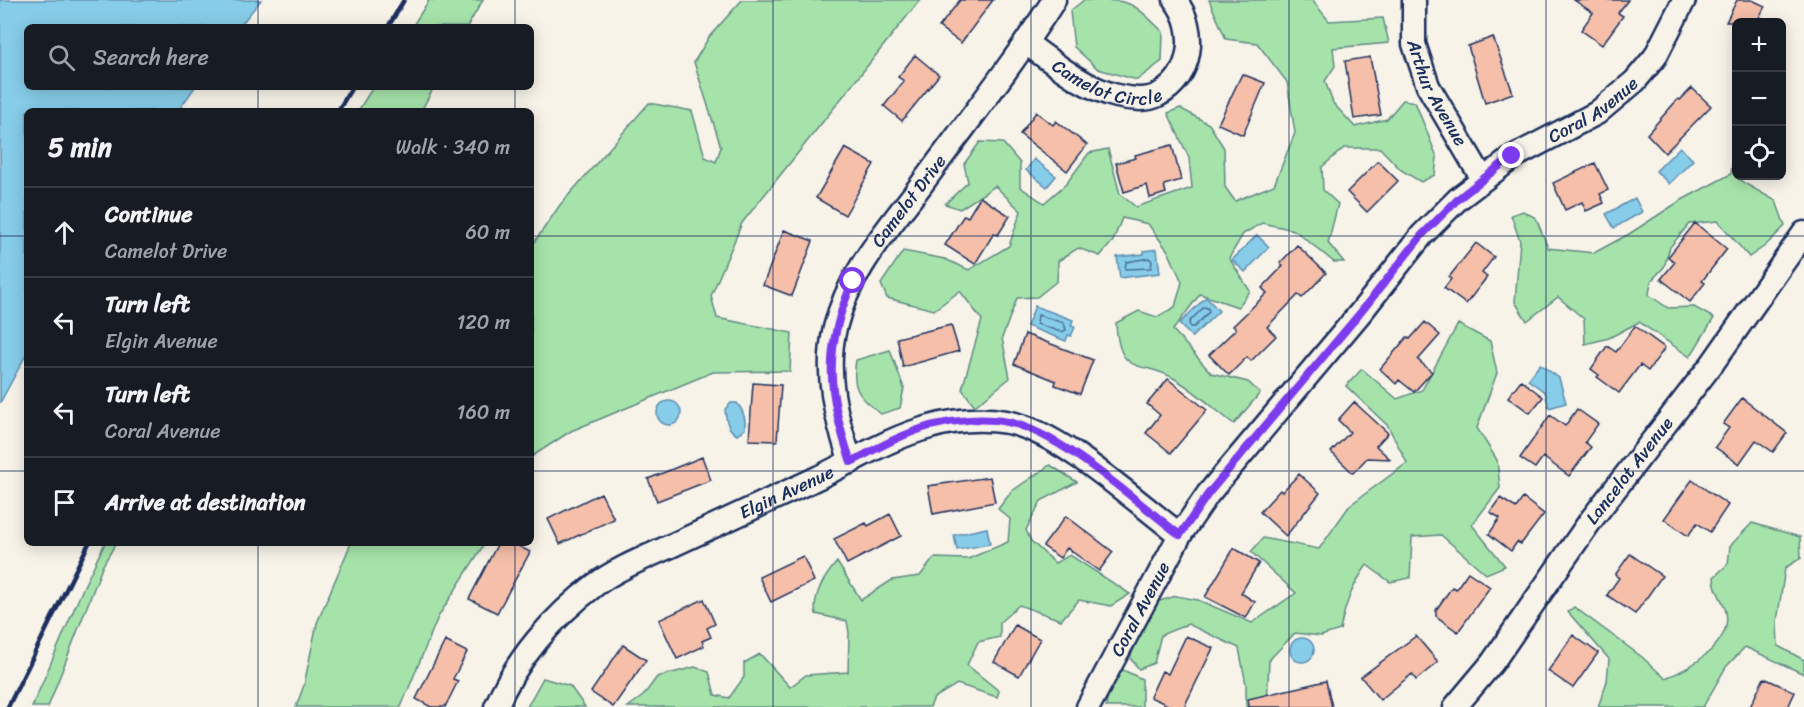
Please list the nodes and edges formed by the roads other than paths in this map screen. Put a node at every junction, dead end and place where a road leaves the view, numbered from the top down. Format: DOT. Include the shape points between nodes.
graph roads {
  1 [pos="1054,0"];
  2 [pos="1175,0"];
  3 [pos="1414,0"];
  4 [pos="1684,0"];
  5 [pos="1026,43"];
  6 [pos="1482,178"];
  7 [pos="1800,249"];
  8 [pos="851,462"];
  9 [pos="1180,535"];
  10 [pos="496,707"];
  11 [pos="1088,707"];
  12 [pos="1455,707"];
  1 -- 5 [label="street, Camelot Drive"];
  2 -- 5 [label="street, Camelot Circle" via="1190,28 1189,55 1175,79 1158,95 1141,99 1117,96 1066,71"];
  3 -- 6 [label="street, Arthur Avenue" via="1414,45 1428,86"];
  4 -- 6 [label="street, Coral Avenue" via="1654,57 1635,81 1597,113 1512,156"];
  5 -- 8 [label="street, Camelot Drive" via="866,259 843,304 835,328 831,380"];
  6 -- 9 [label="street, Coral Avenue" via="1422,235 1228,468"];
  7 -- 12 [label="street, Lancelot Avenue" via="1591,520 1492,663"];
  8 -- 9 [label="street, Elgin Avenue" via="931,426 981,420 1009,422 1054,442"];
  8 -- 10 [label="street, Elgin Avenue" via="639,560 596,584 546,629 504,688"];
  9 -- 11 [label="street, Coral Avenue"];
}
